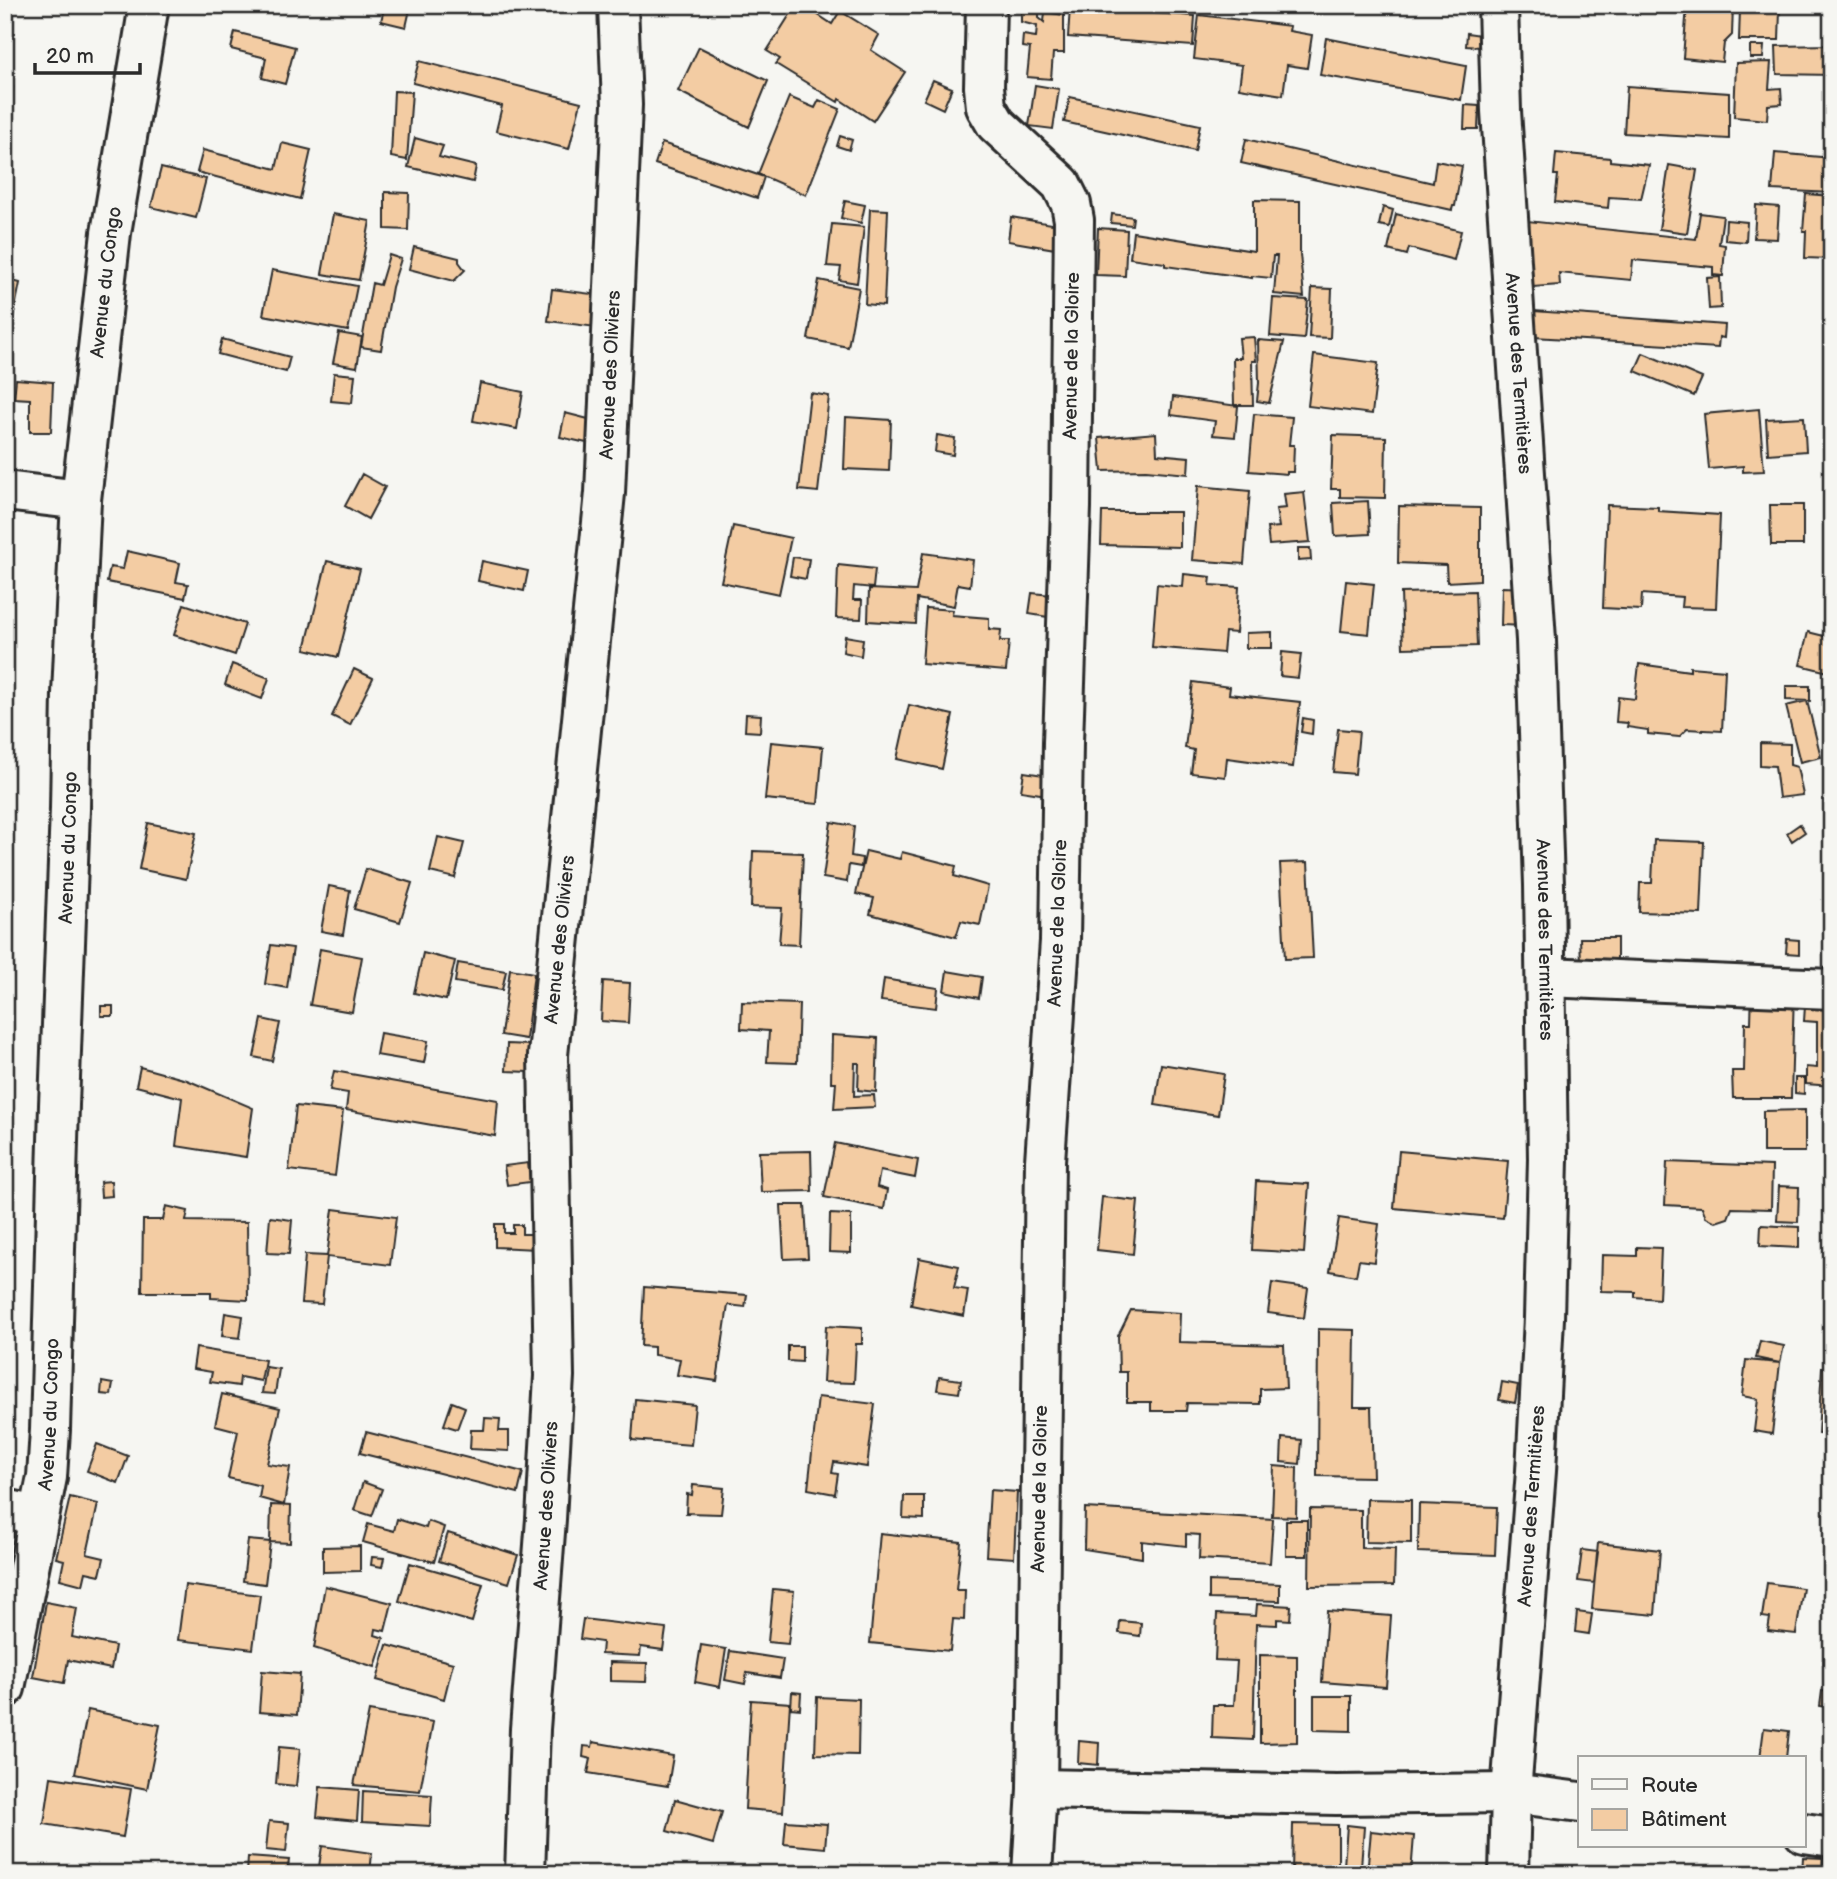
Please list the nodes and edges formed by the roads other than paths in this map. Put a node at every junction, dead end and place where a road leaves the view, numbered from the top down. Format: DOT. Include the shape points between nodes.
graph roads {
  1 [pos="149,5"];
  2 [pos="618,5"];
  3 [pos="986,5"];
  4 [pos="1498,5"];
  5 [pos="5,491"];
  6 [pos="81,500"];
  7 [pos="1546,977"];
  8 [pos="1832,989"];
  9 [pos="22,1513"];
  10 [pos="5,1688"];
  11 [pos="1037,1789"];
  12 [pos="1511,1793"];
  13 [pos="1578,1802"];
  14 [pos="1806,1833"];
  15 [pos="1832,1837"];
  16 [pos="525,1874"];
  17 [pos="1031,1874"];
  18 [pos="1509,1874"];
  1 -- 6 [label="street, Avenue du Congo" via="111,233"];
  2 -- 16 [label="street, Avenue des Oliviers" via="622,106 605,493 548,1055 554,1376"];
  3 -- 11 [label="street, Avenue de la Gloire" via="986,107 996,124 1061,184 1072,204 1074,220 1060,941 1045,1161"];
  4 -- 7 [label="street, Avenue des Termitières" via="1536,640"];
  5 -- 6 [label="street"];
  6 -- 9 [label="street, Avenue du Congo" via="50,1430 47,1477"];
  7 -- 8 [label="street"];
  7 -- 12 [label="street, Avenue des Termitières" via="1544,1318"];
  9 -- 10 [label="street, Avenue du Congo"];
  11 -- 12 [label="street"];
  11 -- 17 [label="street, Avenue de la Gloire"];
  12 -- 13 [label="street"];
  12 -- 18 [label="street, Avenue des Termitières"];
  14 -- 15 [label="street"];
}
